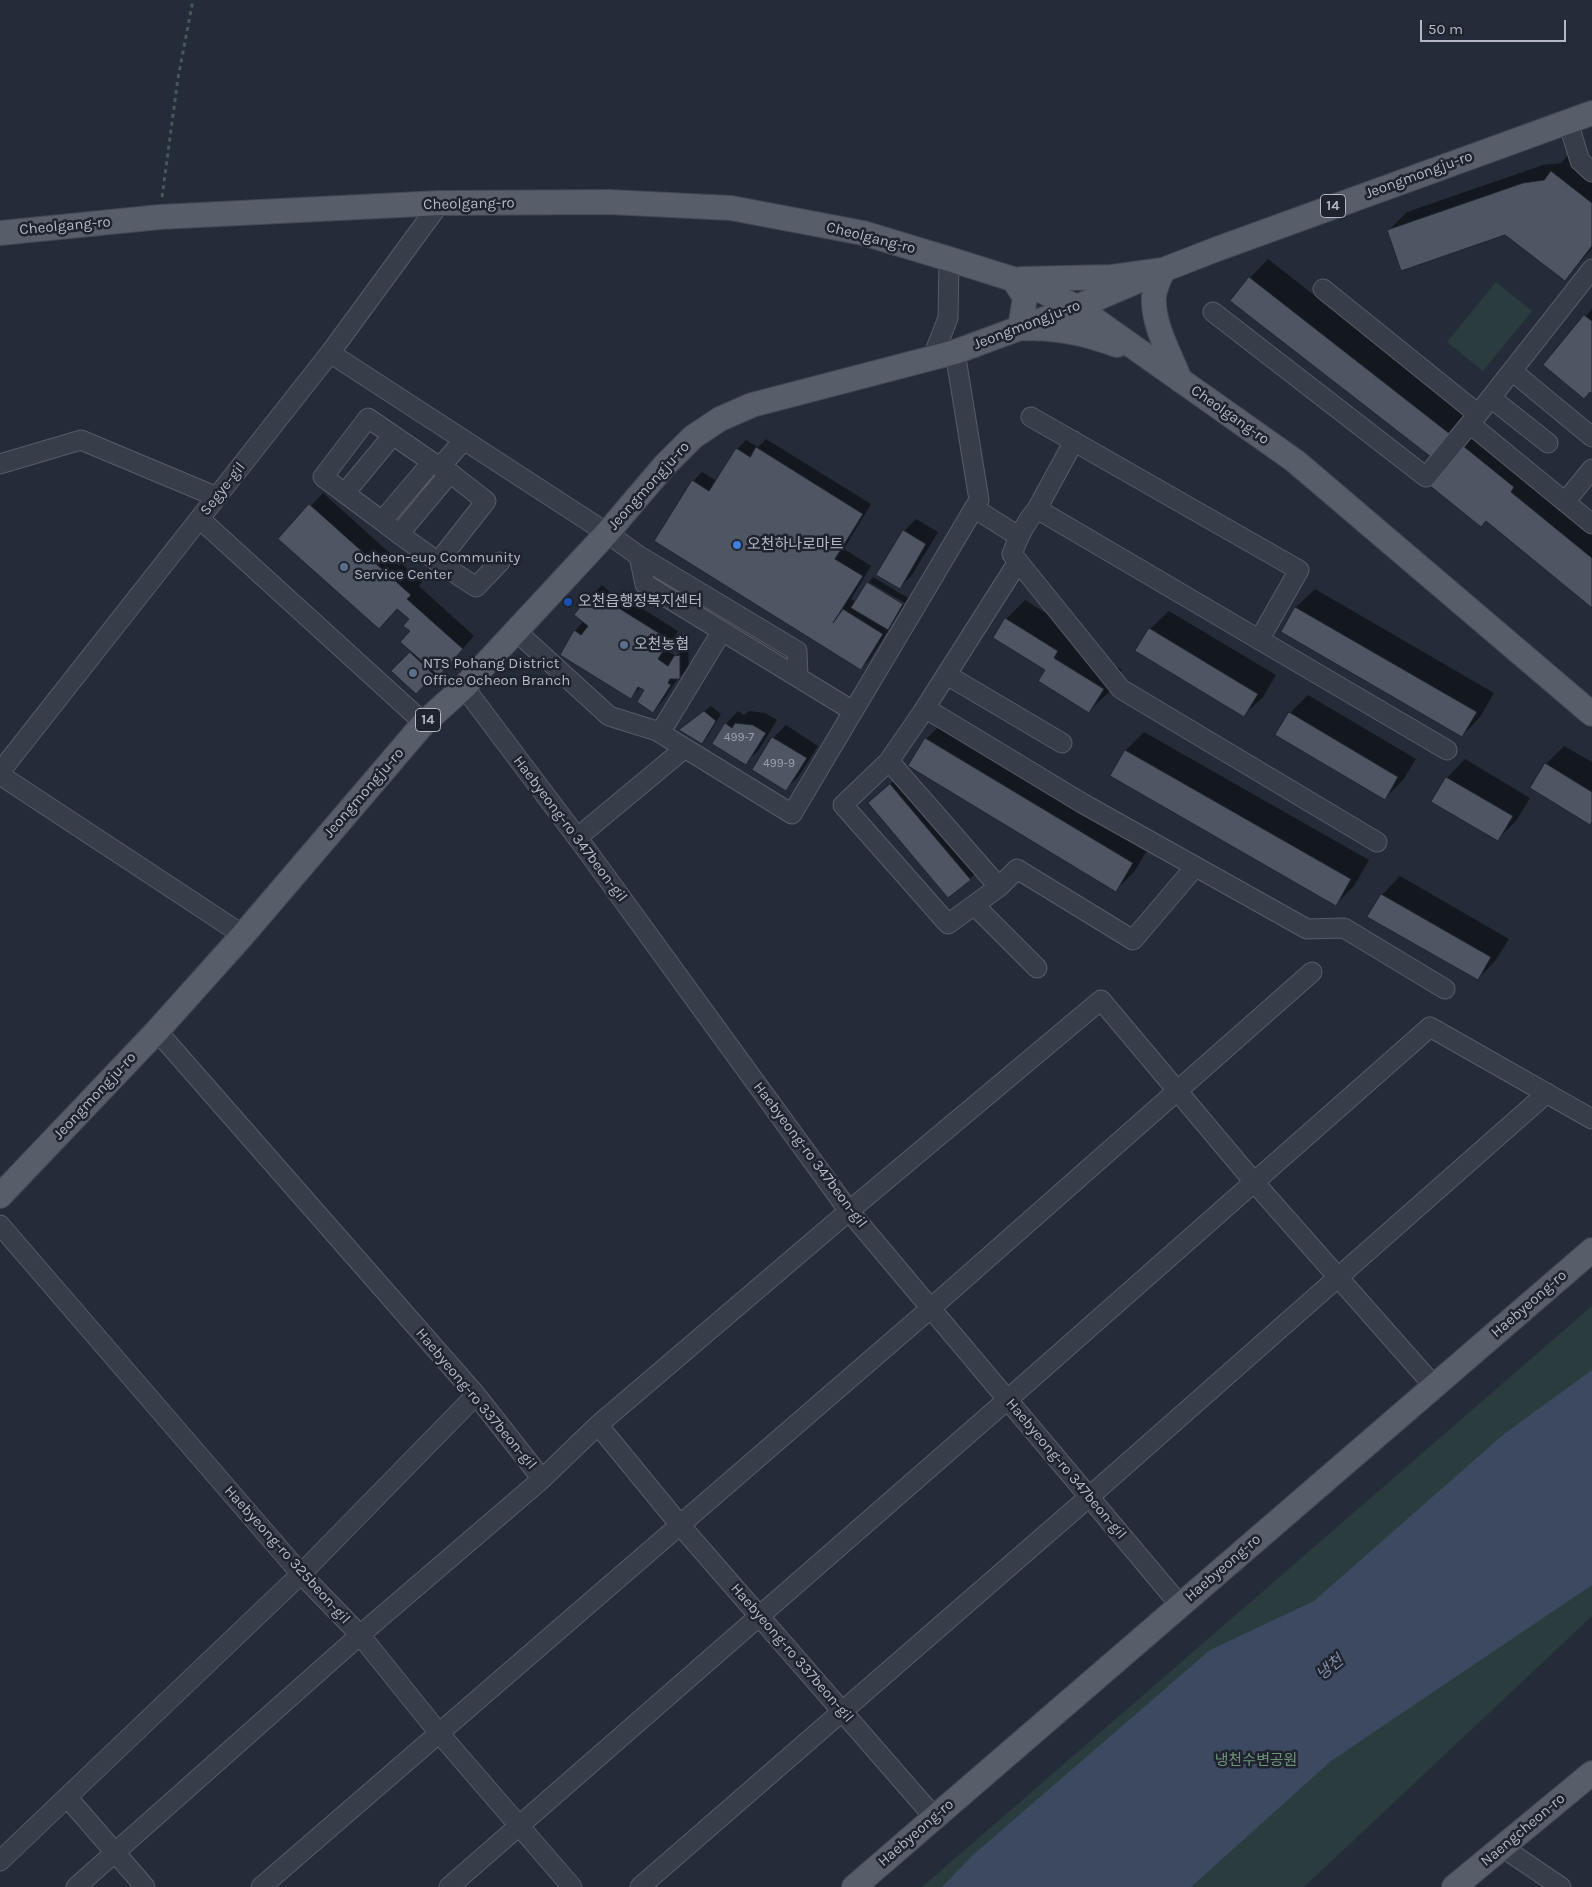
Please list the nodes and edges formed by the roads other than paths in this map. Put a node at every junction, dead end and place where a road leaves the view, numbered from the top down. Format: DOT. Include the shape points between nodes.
graph roads {
  1 [pos="1592,113"];
  2 [pos="1568,122"];
  3 [pos="1592,172"];
  4 [pos="440,203"];
  5 [pos="0,232"];
  6 [pos="949,258"];
  7 [pos="1163,270"];
  8 [pos="1592,270"];
  9 [pos="1013,279"];
  10 [pos="1323,289"];
  11 [pos="1077,307"];
  12 [pos="1213,312"];
  13 [pos="1020,328"];
  14 [pos="955,352"];
  15 [pos="330,353"];
  16 [pos="1147,356"];
  17 [pos="932,359"];
  18 [pos="1512,371"];
  19 [pos="1180,380"];
  20 [pos="1491,398"];
  21 [pos="1031,417"];
  22 [pos="1474,419"];
  23 [pos="393,436"];
  24 [pos="1592,437"];
  25 [pos="464,440"];
  26 [pos="1074,441"];
  27 [pos="1548,443"];
  28 [pos="0,464"];
  29 [pos="441,467"];
  30 [pos="1592,469"];
  31 [pos="345,494"];
  32 [pos="216,497"];
  33 [pos="1565,502"];
  34 [pos="974,508"];
  35 [pos="1037,509"];
  36 [pos="200,518"];
  37 [pos="382,521"];
  38 [pos="1592,524"];
  39 [pos="607,533"];
  40 [pos="399,534"];
  41 [pos="1018,536"];
  42 [pos="639,556"];
  43 [pos="438,562"];
  44 [pos="500,562"];
  45 [pos="1018,562"];
  46 [pos="722,631"];
  47 [pos="516,632"];
  48 [pos="1259,640"];
  49 [pos="947,675"];
  50 [pos="798,677"];
  51 [pos="464,687"];
  52 [pos="925,708"];
  53 [pos="854,711"];
  54 [pos="1592,714"];
  55 [pos="424,724"];
  56 [pos="660,733"];
  57 [pos="1062,743"];
  58 [pos="685,748"];
  59 [pos="1447,750"];
  60 [pos="889,761"];
  61 [pos="0,773"];
  62 [pos="578,837"];
  63 [pos="1377,842"];
  64 [pos="1196,867"];
  65 [pos="1000,887"];
  66 [pos="974,905"];
  67 [pos="243,935"];
  68 [pos="1036,968"];
  69 [pos="1312,972"];
  70 [pos="1445,989"];
  71 [pos="157,1031"];
  72 [pos="1177,1091"];
  73 [pos="1547,1093"];
  74 [pos="1592,1119"];
  75 [pos="1254,1182"];
  76 [pos="0,1196"];
  77 [pos="849,1211"];
  78 [pos="0,1225"];
  79 [pos="1592,1250"];
  80 [pos="1338,1278"];
  81 [pos="931,1308"];
  82 [pos="1434,1386"];
  83 [pos="476,1395"];
  84 [pos="1007,1400"];
  85 [pos="598,1425"];
  86 [pos="542,1479"];
  87 [pos="1089,1497"];
  88 [pos="680,1525"];
  89 [pos="301,1574"];
  90 [pos="1180,1605"];
  91 [pos="760,1616"];
  92 [pos="360,1635"];
  93 [pos="843,1712"];
  94 [pos="439,1733"];
  95 [pos="1592,1773"];
  96 [pos="67,1797"];
  97 [pos="934,1817"];
  98 [pos="519,1826"];
  99 [pos="1502,1847"];
  100 [pos="115,1853"];
  101 [pos="0,1860"];
  102 [pos="76,1887"];
  103 [pos="145,1887"];
  104 [pos="262,1887"];
  105 [pos="449,1887"];
  106 [pos="572,1887"];
  107 [pos="640,1887"];
  108 [pos="854,1887"];
  109 [pos="1454,1887"];
  110 [pos="1561,1887"];
  1 -- 2 [label="main road, Jeongmongju-ro / 14"];
  2 -- 3 [label="street" via="1580,161"];
  2 -- 7 [label="main road, Jeongmongju-ro / 14"];
  4 -- 5 [label="main road, Cheolgang-ro" via="160,218"];
  4 -- 6 [label="main road, Cheolgang-ro" via="609,202 730,208 863,233"];
  4 -- 15 [label="street, Segye-gil"];
  6 -- 9 [label="main road, Cheolgang-ro"];
  6 -- 17 [label="street" via="948,318"];
  7 -- 9 [label="main road" via="1112,277"];
  7 -- 11 [label="main road, Jeongmongju-ro / 14"];
  7 -- 19 [label="main road" via="1154,293 1154,308"];
  8 -- 18 [label="street"];
  9 -- 11 [label="main road, Cheolgang-ro"];
  9 -- 13 [label="main road" via="1025,297"];
  10 -- 22 [label="street"];
  11 -- 13 [label="main road, Jeongmongju-ro / 14"];
  11 -- 16 [label="main road, Cheolgang-ro"];
  12 -- 22 [label="street" via="1426,477"];
  13 -- 14 [label="main road, Jeongmongju-ro / 14"];
  13 -- 16 [label="main road" via="1079,332"];
  14 -- 17 [label="main road, Jeongmongju-ro / 14"];
  14 -- 34 [label="street" via="979,500"];
  15 -- 25 [label="street"];
  15 -- 32 [label="street, Segye-gil"];
  16 -- 19 [label="main road, Cheolgang-ro"];
  17 -- 39 [label="main road, Jeongmongju-ro / 14" via="752,405 720,419 693,437 665,465"];
  18 -- 20 [label="street"];
  18 -- 24 [label="street"];
  19 -- 54 [label="main road, Cheolgang-ro" via="1295,460"];
  20 -- 22 [label="street"];
  20 -- 27 [label="street"];
  21 -- 26 [label="street"];
  22 -- 33 [label="street"];
  23 -- 29 [label="street"];
  23 -- 31 [label="street"];
  23 -- 31 [label="street" via="368,418 324,477"];
  25 -- 29 [label="street"];
  25 -- 39 [label="street"];
  26 -- 35 [label="street"];
  26 -- 48 [label="street" via="1299,570"];
  28 -- 32 [label="street" via="81,440"];
  29 -- 37 [label="street"];
  29 -- 40 [label="street"];
  29 -- 43 [label="street" via="486,502"];
  30 -- 33 [label="street"];
  31 -- 37 [label="street"];
  32 -- 36 [label="street, Segye-gil"];
  33 -- 38 [label="street"];
  34 -- 41 [label="street"];
  34 -- 53 [label="street"];
  35 -- 41 [label="street"];
  35 -- 48 [label="street"];
  36 -- 55 [label="street"];
  36 -- 61 [label="street, Segye-gil"];
  37 -- 40 [label="street"];
  39 -- 42 [label="street"];
  39 -- 47 [label="main road, Jeongmongju-ro / 14"];
  40 -- 43 [label="street"];
  41 -- 45 [label="street" via="1012,554"];
  42 -- 46 [label="street" via="645,584"];
  42 -- 50 [label="street" via="797,651"];
  43 -- 44 [label="street" via="476,587"];
  45 -- 49 [label="street"];
  45 -- 63 [label="street" via="1121,689"];
  46 -- 50 [label="street"];
  46 -- 56 [label="street"];
  47 -- 51 [label="main road, Jeongmongju-ro / 14"];
  47 -- 56 [label="street" via="609,716"];
  48 -- 59 [label="street"];
  49 -- 52 [label="street"];
  49 -- 57 [label="street"];
  50 -- 53 [label="street"];
  51 -- 55 [label="main road, Jeongmongju-ro / 14"];
  51 -- 62 [label="street, Haebyeong-ro 347beon-gil"];
  52 -- 60 [label="street"];
  52 -- 64 [label="street"];
  53 -- 58 [label="street" via="792,814"];
  55 -- 67 [label="main road, Jeongmongju-ro / 14"];
  56 -- 58 [label="street"];
  58 -- 62 [label="street"];
  60 -- 65 [label="street"];
  60 -- 66 [label="street" via="843,805 948,924"];
  61 -- 67 [label="street"];
  62 -- 77 [label="street, Haebyeong-ro 347beon-gil"];
  64 -- 65 [label="street" via="1133,940 1017,869"];
  64 -- 70 [label="street" via="1307,930 1344,928"];
  65 -- 66 [label="street"];
  66 -- 68 [label="street"];
  67 -- 71 [label="main road, Jeongmongju-ro / 14"];
  69 -- 72 [label="street"];
  71 -- 76 [label="main road, Jeongmongju-ro / 14"];
  71 -- 83 [label="street, Haebyeong-ro 337beon-gil"];
  72 -- 75 [label="street"];
  72 -- 77 [label="street" via="1101,1000"];
  72 -- 81 [label="street"];
  73 -- 74 [label="street"];
  73 -- 75 [label="street" via="1430,1027"];
  73 -- 80 [label="street"];
  75 -- 80 [label="street"];
  75 -- 84 [label="street"];
  77 -- 81 [label="street, Haebyeong-ro 347beon-gil"];
  77 -- 85 [label="street"];
  78 -- 89 [label="street, Haebyeong-ro 325beon-gil"];
  79 -- 82 [label="main road, Haebyeong-ro"];
  80 -- 82 [label="street"];
  80 -- 87 [label="street"];
  81 -- 84 [label="street, Haebyeong-ro 347beon-gil"];
  81 -- 88 [label="street"];
  82 -- 90 [label="main road, Haebyeong-ro"];
  83 -- 86 [label="street, Haebyeong-ro 337beon-gil"];
  83 -- 89 [label="street"];
  84 -- 87 [label="street, Haebyeong-ro 347beon-gil"];
  84 -- 91 [label="street"];
  85 -- 86 [label="street, Haebyeong-ro 337beon-gil"];
  85 -- 88 [label="street, Haebyeong-ro 337beon-gil"];
  86 -- 92 [label="street"];
  87 -- 90 [label="street, Haebyeong-ro 347beon-gil"];
  87 -- 93 [label="street"];
  88 -- 91 [label="street, Haebyeong-ro 337beon-gil"];
  88 -- 94 [label="street"];
  89 -- 92 [label="street, Haebyeong-ro 325beon-gil"];
  89 -- 96 [label="street"];
  90 -- 97 [label="main road, Haebyeong-ro"];
  91 -- 93 [label="street, Haebyeong-ro 337beon-gil"];
  91 -- 98 [label="street"];
  92 -- 94 [label="street, Haebyeong-ro 325beon-gil"];
  92 -- 100 [label="street"];
  93 -- 97 [label="street, Haebyeong-ro 337beon-gil"];
  93 -- 107 [label="street"];
  94 -- 98 [label="street, Haebyeong-ro 325beon-gil"];
  94 -- 104 [label="street"];
  95 -- 99 [label="main road, Naengcheon-ro"];
  96 -- 100 [label="street"];
  96 -- 101 [label="street"];
  97 -- 108 [label="main road, Haebyeong-ro"];
  98 -- 105 [label="street"];
  98 -- 106 [label="street, Haebyeong-ro 325beon-gil"];
  99 -- 109 [label="main road, Naengcheon-ro"];
  99 -- 110 [label="street"];
  100 -- 102 [label="street"];
  100 -- 103 [label="street"];
}
